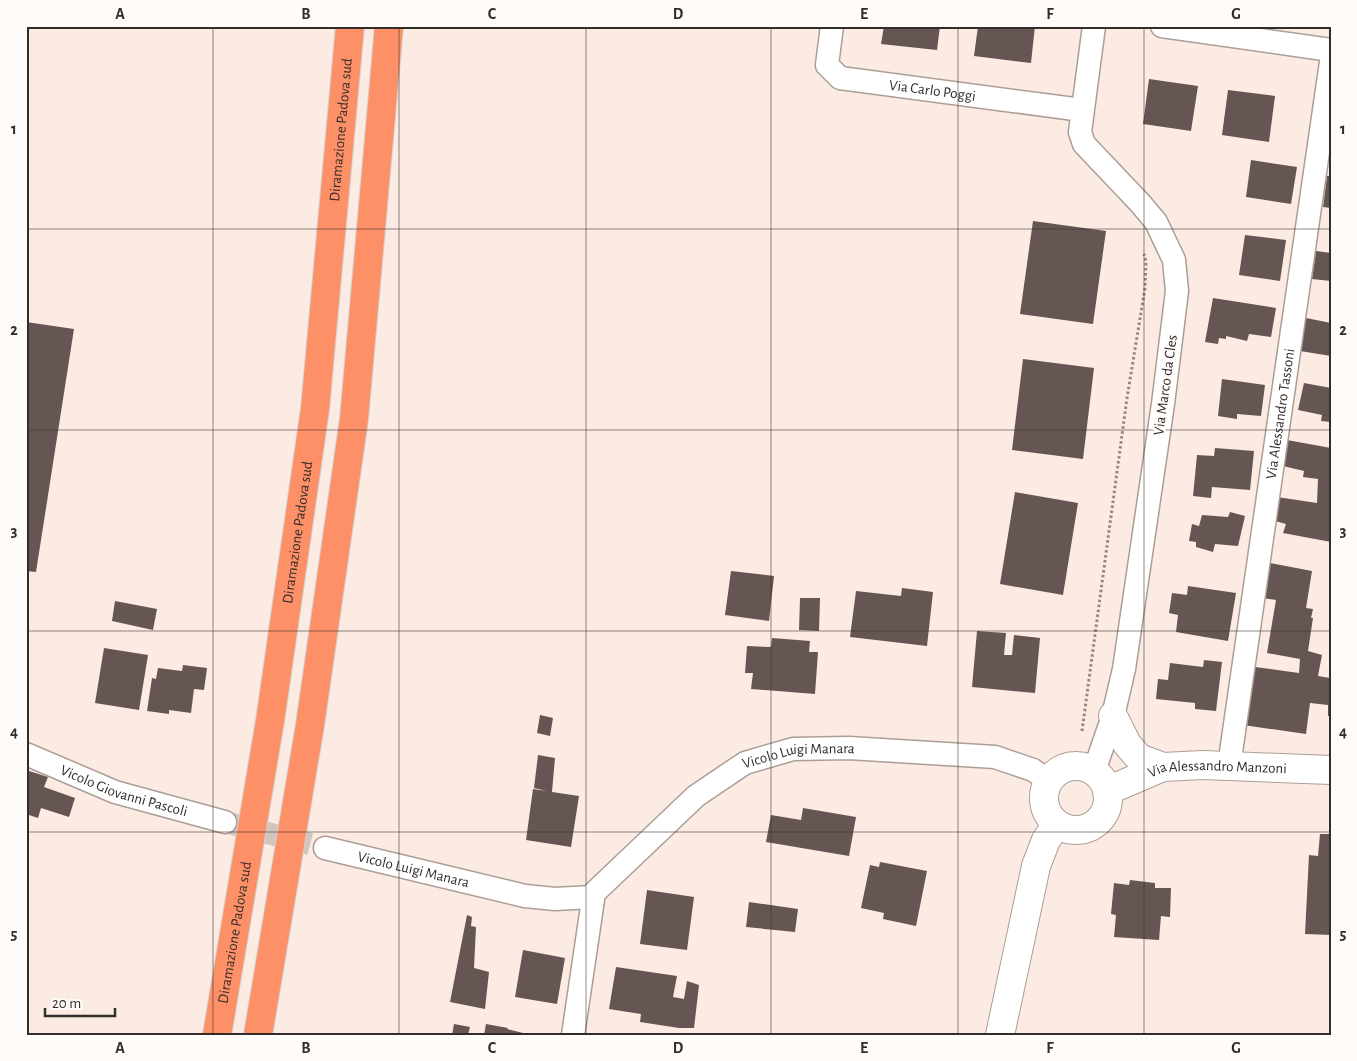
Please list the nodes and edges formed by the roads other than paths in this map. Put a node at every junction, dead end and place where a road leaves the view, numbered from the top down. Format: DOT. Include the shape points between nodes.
graph roads {
  1 [pos="350,26"];
  2 [pos="389,26"];
  3 [pos="832,26"];
  4 [pos="1094,26"];
  5 [pos="1162,26"];
  6 [pos="1331,50"];
  7 [pos="1331,62"];
  8 [pos="1082,110"];
  9 [pos="1113,716"];
  10 [pos="26,754"];
  11 [pos="1230,766"];
  12 [pos="1163,767"];
  13 [pos="1331,770"];
  14 [pos="1049,781"];
  15 [pos="1101,781"];
  16 [pos="225,822"];
  17 [pos="1057,825"];
  18 [pos="325,848"];
  19 [pos="592,897"];
  20 [pos="217,1035"];
  21 [pos="258,1035"];
  22 [pos="573,1035"];
  23 [pos="1000,1035"];
  1 -- 20 [label="highway, Diramazione Padova sud" via="315,409 270,721"];
  2 -- 21 [label="highway" via="354,419 310,725"];
  3 -- 8 [label="street, Via Carlo Poggi" via="827,65 840,78"];
  4 -- 8 [label="street, Via Marco da Cles"];
  5 -- 6 [label="street"];
  7 -- 11 [label="street, Via Alessandro Tassoni"];
  8 -- 9 [label="street, Via Marco da Cles" via="1080,132 1084,144 1156,222 1174,260 1177,291 1129,637"];
  9 -- 12 [label="street" via="1127,744 1139,758"];
  9 -- 15 [label="street, Via Marco da Cles"];
  10 -- 16 [label="street, Vicolo Giovanni Pascoli" via="115,792"];
  11 -- 12 [label="street, Via Alessandro Manzoni"];
  11 -- 13 [label="street, Via Alessandro Manzoni"];
  12 -- 15 [label="street, Via Alessandro Manzoni"];
  14 -- 15 [label="street" via="1060,771 1074,766 1085,767"];
  14 -- 17 [label="street" via="1043,800 1050,818"];
  14 -- 19 [label="street, Vicolo Luigi Manara" via="1033,770 995,757 793,748 745,763 696,796"];
  15 -- 17 [label="street" via="1107,808 1103,816 1082,830"];
  17 -- 23 [label="street" via="1046,840 1036,866"];
  18 -- 19 [label="street, Vicolo Luigi Manara" via="525,896"];
  19 -- 22 [label="street"];
}
